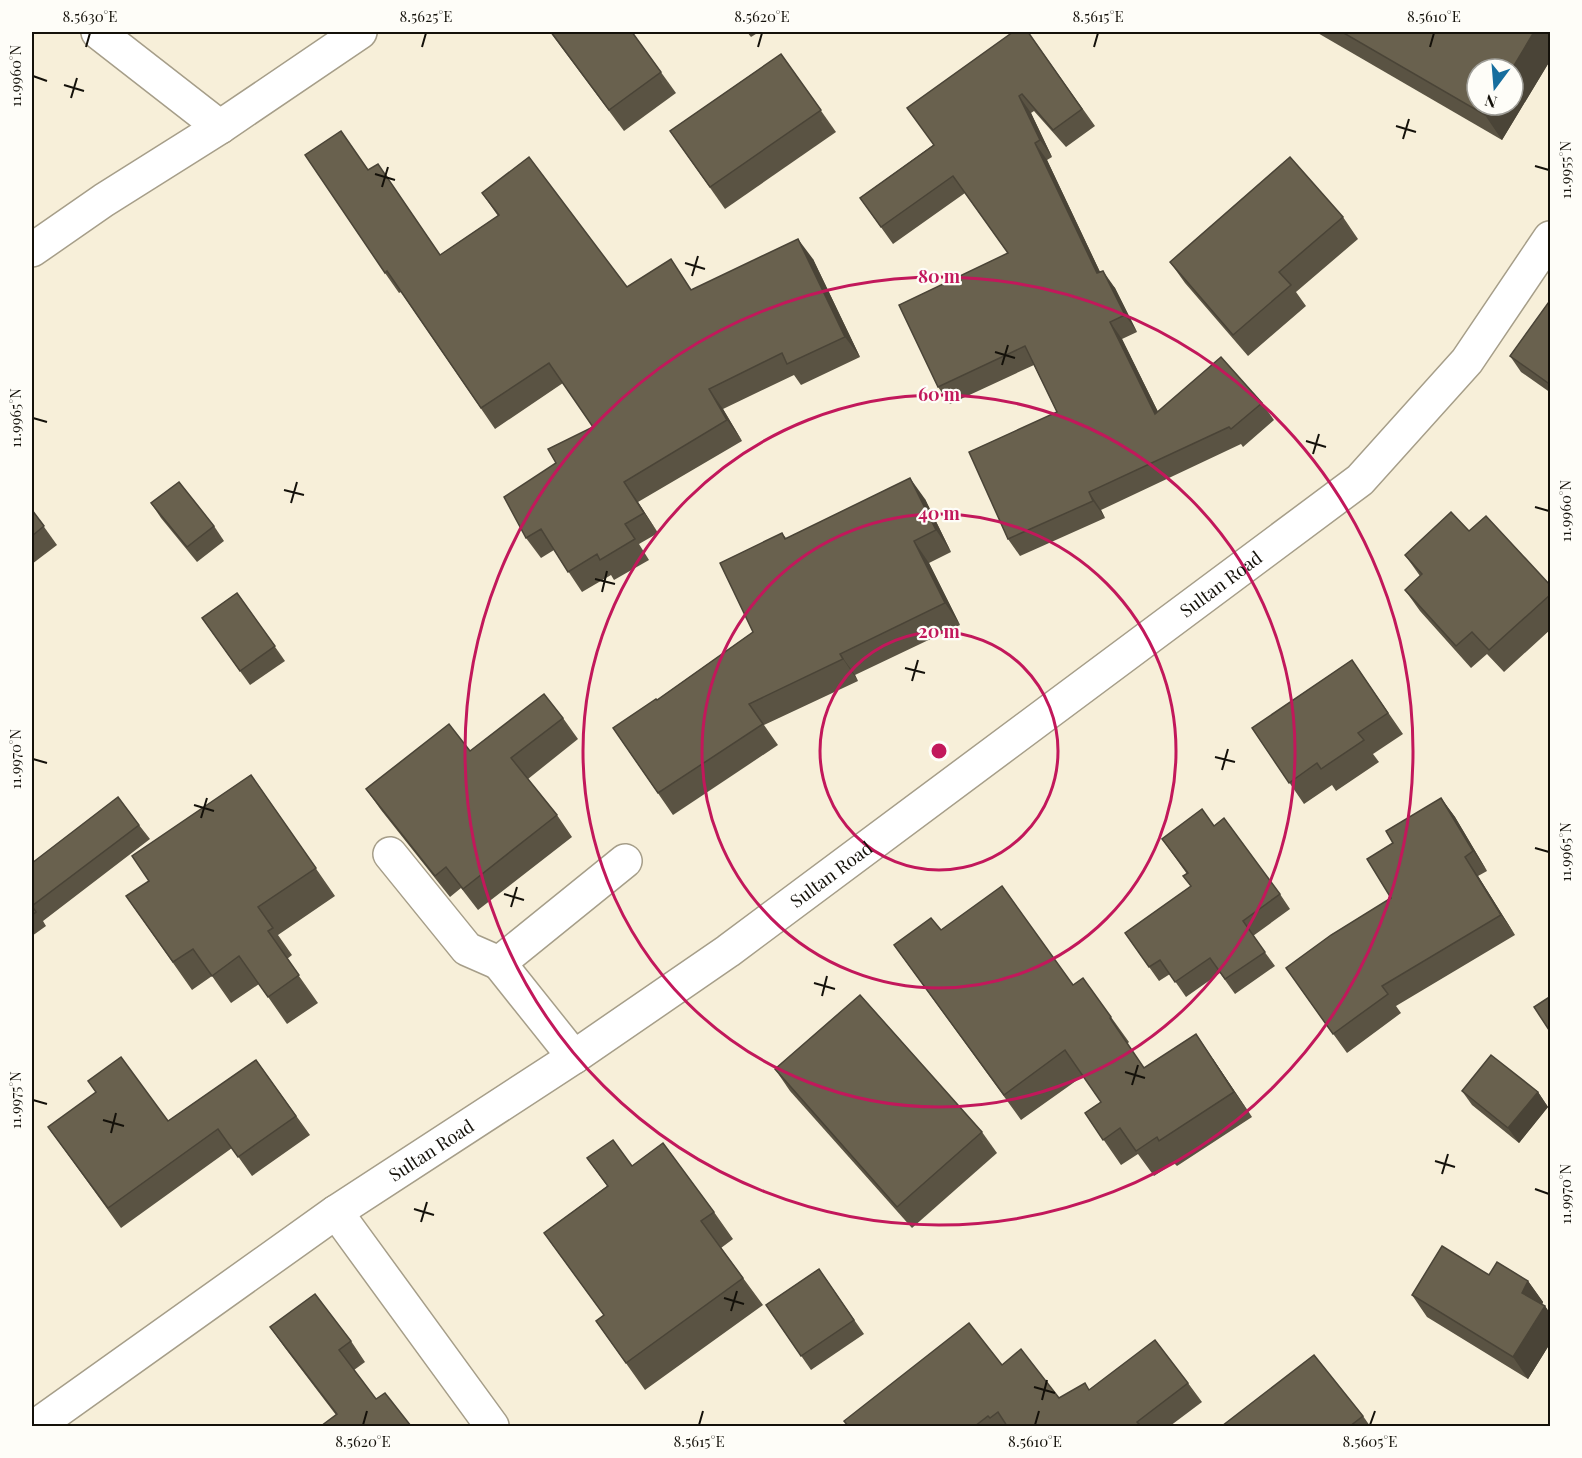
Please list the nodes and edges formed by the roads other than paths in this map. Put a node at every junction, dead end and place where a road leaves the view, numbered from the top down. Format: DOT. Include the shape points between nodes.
graph roads {
  1 [pos="98,32"];
  2 [pos="360,32"];
  3 [pos="220,127"];
  4 [pos="1551,238"];
  5 [pos="32,250"];
  6 [pos="390,854"];
  7 [pos="625,861"];
  8 [pos="499,963"];
  9 [pos="574,1057"];
  10 [pos="336,1212"];
  11 [pos="36,1426"];
  12 [pos="492,1426"];
  1 -- 3 [label="street"];
  2 -- 3 [label="street"];
  3 -- 5 [label="street"];
  4 -- 9 [label="street, Sultan Road" via="1467,362 1360,480 728,951"];
  6 -- 8 [label="street" via="467,949"];
  7 -- 8 [label="street"];
  8 -- 9 [label="street"];
  9 -- 10 [label="street, Sultan Road"];
  10 -- 11 [label="street, Sultan Road"];
  10 -- 12 [label="street"];
}
